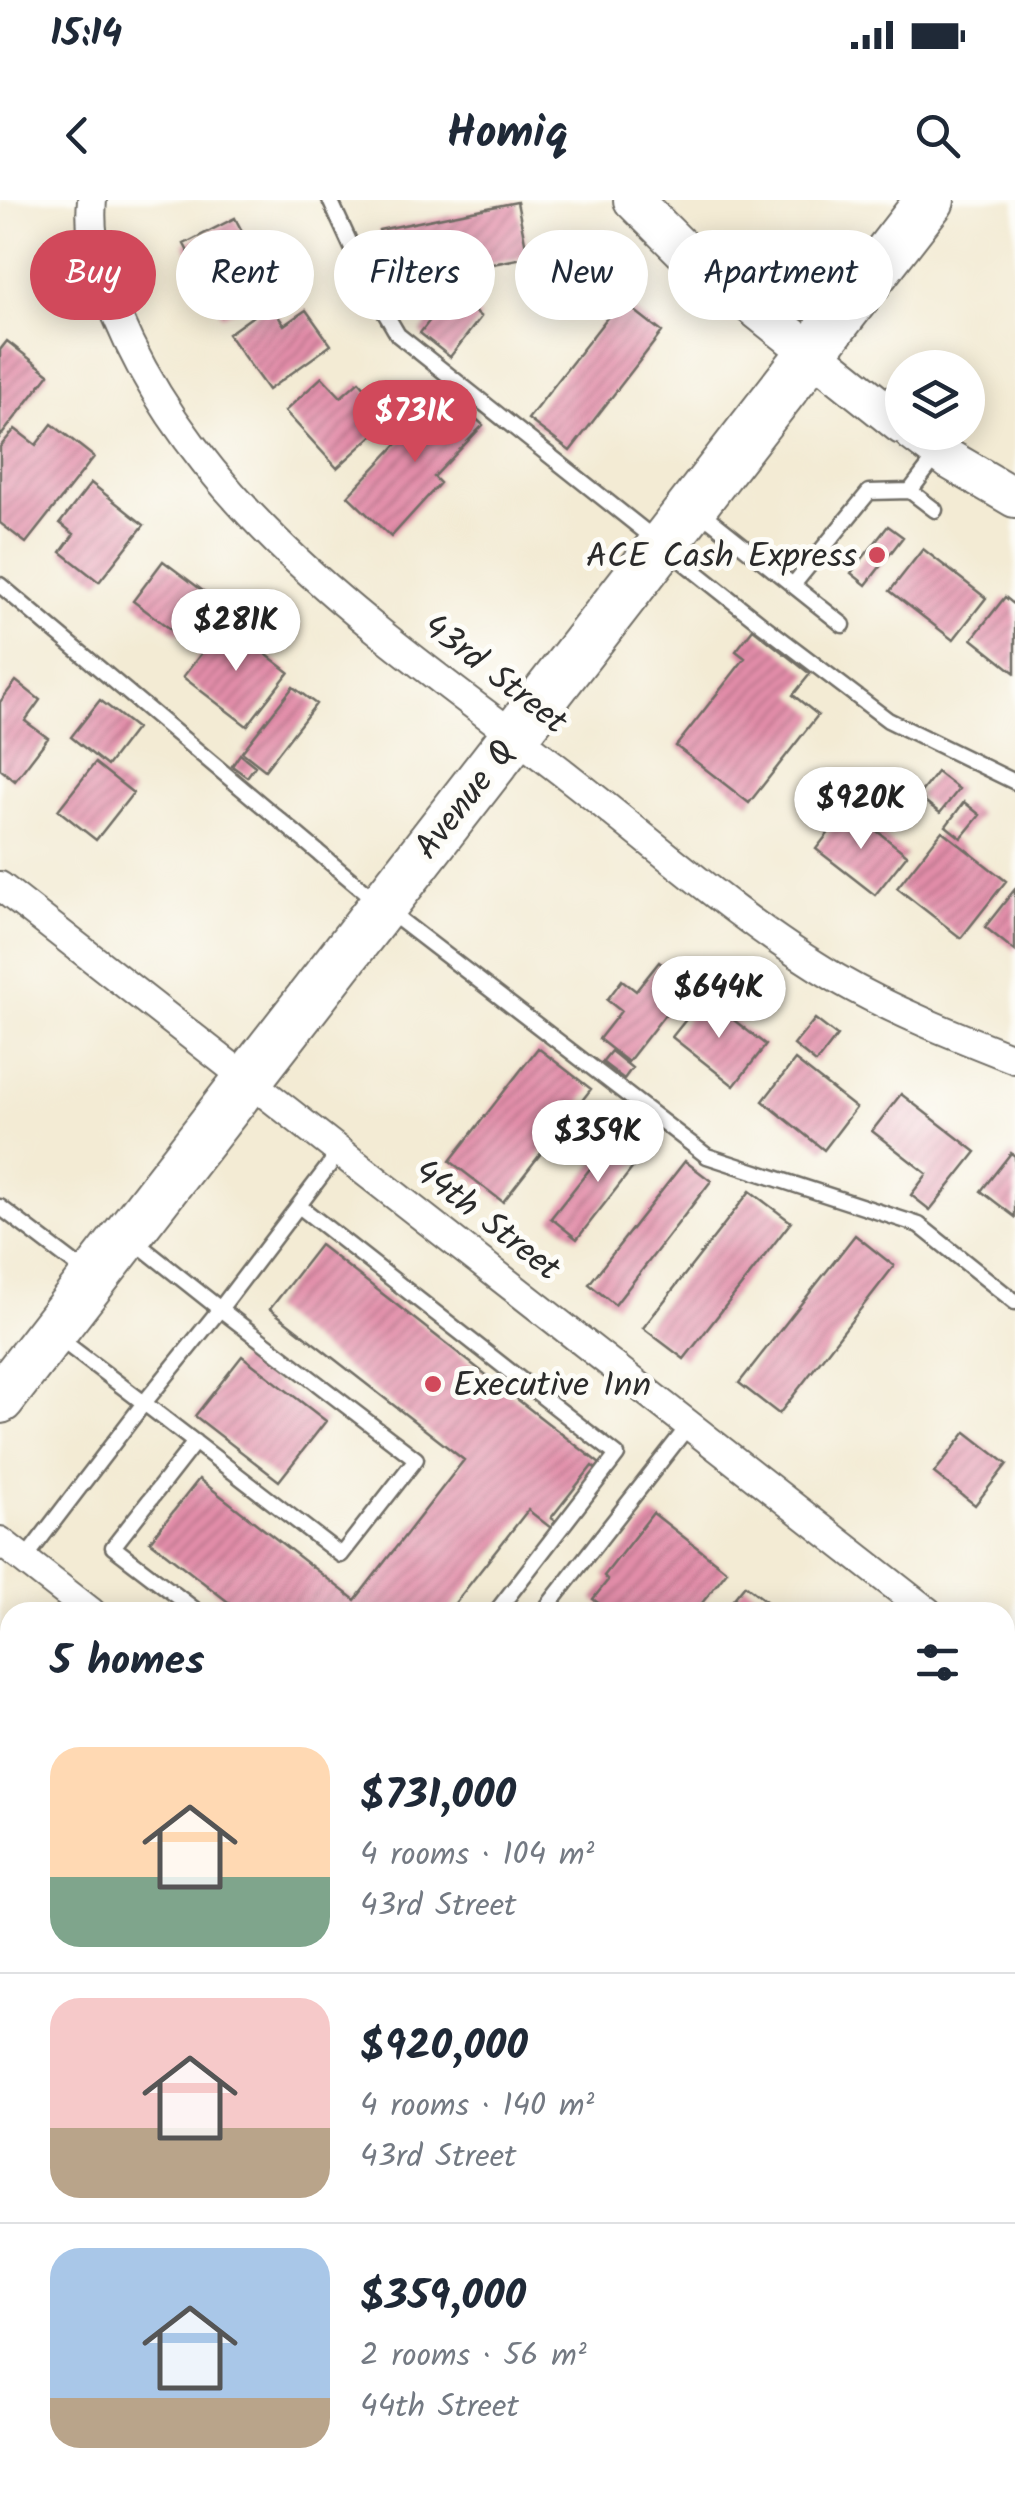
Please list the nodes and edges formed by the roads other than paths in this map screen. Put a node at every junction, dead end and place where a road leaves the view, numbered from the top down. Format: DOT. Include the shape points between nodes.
graph roads {
  1 [pos="92,200"];
  2 [pos="330,200"];
  3 [pos="632,200"];
  4 [pos="930,200"];
  5 [pos="811,354"];
  6 [pos="885,411"];
  7 [pos="923,450"];
  8 [pos="939,450"];
  9 [pos="910,491"];
  10 [pos="1015,498"];
  11 [pos="693,506"];
  12 [pos="935,510"];
  13 [pos="662,545"];
  14 [pos="0,585"];
  15 [pos="793,585"];
  16 [pos="843,625"];
  17 [pos="515,734"];
  18 [pos="1015,782"];
  19 [pos="0,886"];
  20 [pos="382,906"];
  21 [pos="1015,1059"];
  22 [pos="249,1079"];
  23 [pos="340,1151"];
  24 [pos="299,1206"];
  25 [pos="0,1207"];
  26 [pos="128,1236"];
  27 [pos="92,1278"];
  28 [pos="1015,1302"];
  29 [pos="220,1309"];
  30 [pos="51,1332"];
  31 [pos="0,1398"];
  32 [pos="144,1403"];
  33 [pos="689,1425"];
  34 [pos="195,1442"];
  35 [pos="0,1542"];
  36 [pos="24,1560"];
  37 [pos="78,1602"];
  38 [pos="185,1602"];
  39 [pos="504,1602"];
  40 [pos="551,1602"];
  41 [pos="915,1602"];
  1 -- 17 [label="street, 43rd Street" via="101,277 130,346 223,486 306,572"];
  2 -- 13 [label="lane" via="398,335"];
  3 -- 5 [label="street"];
  4 -- 5 [label="highway, Avenue Q"];
  5 -- 6 [label="street"];
  5 -- 11 [label="highway, Avenue Q"];
  7 -- 9 [label="lane"];
  8 -- 10 [label="street"];
  9 -- 12 [label="lane"];
  9 -- 15 [label="lane" via="869,492"];
  11 -- 13 [label="highway, Avenue Q"];
  11 -- 15 [label="lane"];
  13 -- 17 [label="highway, Avenue Q"];
  13 -- 18 [label="lane" via="888,720"];
  14 -- 20 [label="lane"];
  15 -- 16 [label="lane"];
  17 -- 20 [label="highway, Avenue Q"];
  17 -- 21 [label="street, 43rd Street" via="782,944 886,1006"];
  19 -- 22 [label="street, 44th Street"];
  20 -- 22 [label="highway, Avenue Q"];
  20 -- 28 [label="lane" via="707,1156 918,1225"];
  22 -- 23 [label="street, 44th Street"];
  22 -- 26 [label="highway, Avenue Q"];
  23 -- 24 [label="lane"];
  23 -- 33 [label="street, 44th Street"];
  24 -- 29 [label="lane"];
  24 -- 39 [label="lane" via="618,1456"];
  25 -- 27 [label="lane"];
  26 -- 27 [label="highway, Avenue Q"];
  26 -- 29 [label="lane"];
  27 -- 30 [label="highway, Avenue Q"];
  29 -- 32 [label="lane"];
  29 -- 34 [label="lane" via="416,1458 342,1555"];
  30 -- 31 [label="highway, Avenue Q"];
  30 -- 32 [label="lane"];
  32 -- 34 [label="lane"];
  32 -- 36 [label="lane"];
  33 -- 40 [label="lane"];
  33 -- 41 [label="street, 44th Street"];
  34 -- 38 [label="lane" via="112,1546"];
  35 -- 36 [label="street"];
  36 -- 37 [label="street"];
}
